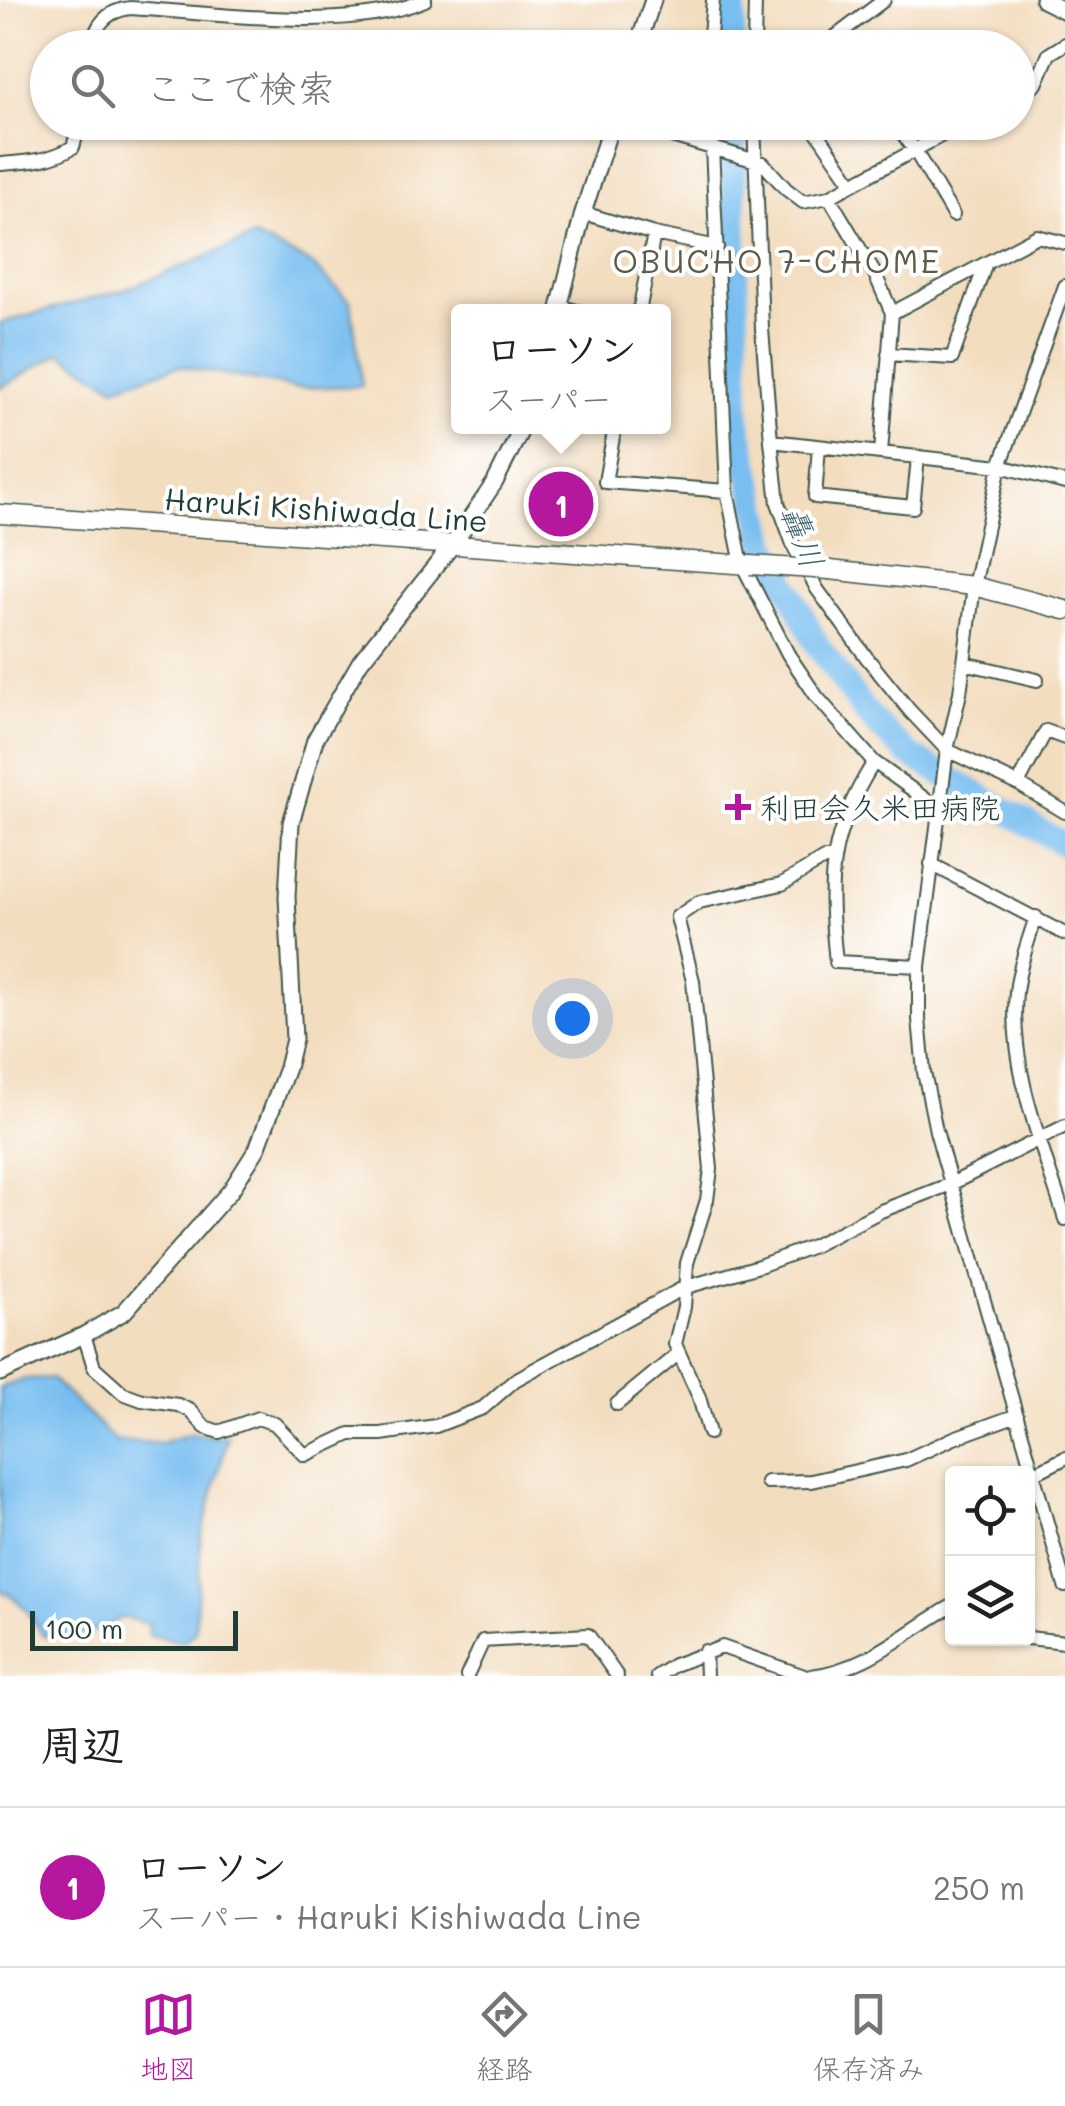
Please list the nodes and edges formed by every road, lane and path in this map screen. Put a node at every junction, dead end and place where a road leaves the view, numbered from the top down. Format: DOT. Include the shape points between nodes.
graph roads {
  1 [pos="250,0"];
  2 [pos="425,0"];
  3 [pos="653,0"];
  4 [pos="713,0"];
  5 [pos="755,0"];
  6 [pos="884,0"];
  7 [pos="1043,0"];
  8 [pos="1065,12"];
  9 [pos="260,16"];
  10 [pos="97,30"];
  11 [pos="643,30"];
  12 [pos="710,30"];
  13 [pos="754,30"];
  14 [pos="845,30"];
  15 [pos="1065,44"];
  16 [pos="1035,85"];
  17 [pos="75,140"];
  18 [pos="606,140"];
  19 [pos="687,140"];
  20 [pos="711,140"];
  21 [pos="756,140"];
  22 [pos="822,140"];
  23 [pos="907,140"];
  24 [pos="931,140"];
  25 [pos="711,147"];
  26 [pos="914,149"];
  27 [pos="754,160"];
  28 [pos="0,164"];
  29 [pos="852,183"];
  30 [pos="829,197"];
  31 [pos="583,213"];
  32 [pos="954,215"];
  33 [pos="654,234"];
  34 [pos="1065,243"];
  35 [pos="717,247"];
  36 [pos="986,263"];
  37 [pos="1065,286"];
  38 [pos="559,304"];
  39 [pos="640,304"];
  40 [pos="892,312"];
  41 [pos="888,354"];
  42 [pos="519,434"];
  43 [pos="614,434"];
  44 [pos="771,441"];
  45 [pos="820,446"];
  46 [pos="881,454"];
  47 [pos="918,458"];
  48 [pos="1000,466"];
  49 [pos="1065,483"];
  50 [pos="728,492"];
  51 [pos="0,514"];
  52 [pos="453,544"];
  53 [pos="746,564"];
  54 [pos="974,586"];
  55 [pos="1065,610"];
  56 [pos="964,663"];
  57 [pos="1037,680"];
  58 [pos="1065,738"];
  59 [pos="947,754"];
  60 [pos="874,762"];
  61 [pos="1018,784"];
  62 [pos="939,809"];
  63 [pos="1065,812"];
  64 [pos="832,859"];
  65 [pos="930,864"];
  66 [pos="1036,917"];
  67 [pos="1065,934"];
  68 [pos="919,966"];
  69 [pos="1065,1126"];
  70 [pos="1040,1139"];
  71 [pos="952,1184"];
  72 [pos="1065,1220"];
  73 [pos="684,1288"];
  74 [pos="84,1335"];
  75 [pos="679,1353"];
  76 [pos="0,1374"];
  77 [pos="642,1383"];
  78 [pos="649,1401"];
  79 [pos="617,1404"];
  80 [pos="1017,1415"];
  81 [pos="709,1433"];
  82 [pos="1065,1458"];
  83 [pos="1032,1466"];
  84 [pos="1035,1473"];
  85 [pos="1035,1478"];
  86 [pos="767,1482"];
  87 [pos="1065,1586"];
  88 [pos="945,1610"];
  89 [pos="1035,1639"];
  90 [pos="1065,1642"];
  91 [pos="705,1651"];
  92 [pos="467,1676"];
  93 [pos="617,1676"];
  94 [pos="658,1676"];
  95 [pos="706,1676"];
  96 [pos="807,1676"];
  1 -- 9 [label="street"];
  2 -- 9 [label="street" via="377,16"];
  3 -- 11 [label="street"];
  4 -- 12 [label="street"];
  5 -- 13 [label="street"];
  6 -- 14 [label="street"];
  7 -- 8 [label="street"];
  9 -- 10 [label="street" via="130,8 114,10"];
  15 -- 16 [label="street" via="1049,54"];
  17 -- 28 [label="street" via="61,155"];
  18 -- 31 [label="street"];
  19 -- 25 [label="street"];
  20 -- 25 [label="street"];
  21 -- 27 [label="street"];
  22 -- 29 [label="street"];
  23 -- 26 [label="street"];
  24 -- 26 [label="street"];
  25 -- 27 [label="street"];
  25 -- 35 [label="street"];
  26 -- 29 [label="street"];
  26 -- 32 [label="street"];
  27 -- 30 [label="street" via="803,202"];
  27 -- 44 [label="street"];
  29 -- 30 [label="street"];
  30 -- 40 [label="street"];
  31 -- 33 [label="street"];
  31 -- 38 [label="street"];
  33 -- 35 [label="street"];
  33 -- 39 [label="street"];
  34 -- 36 [label="street" via="1037,236"];
  35 -- 50 [label="street"];
  36 -- 40 [label="street"];
  36 -- 41 [label="street" via="952,358"];
  37 -- 48 [label="street"];
  40 -- 41 [label="street"];
  41 -- 46 [label="street"];
  42 -- 52 [label="street"];
  43 -- 50 [label="street" via="605,482"];
  44 -- 45 [label="street"];
  44 -- 59 [label="street" via="778,503 817,589"];
  45 -- 46 [label="street"];
  45 -- 47 [label="street" via="815,497 913,507"];
  46 -- 47 [label="street"];
  47 -- 48 [label="street"];
  48 -- 49 [label="street"];
  48 -- 54 [label="street"];
  50 -- 53 [label="street"];
  51 -- 52 [label="main road, Haruki Kishiwada Line"];
  52 -- 53 [label="main road, Haruki Kishiwada Line"];
  52 -- 74 [label="street" via="360,662 315,740 291,824 286,897 294,1039 257,1150 136,1302"];
  53 -- 54 [label="main road, Haruki Kishiwada Line, bridge"];
  53 -- 60 [label="street" via="788,654"];
  54 -- 55 [label="main road, Haruki Kishiwada Line"];
  54 -- 56 [label="street"];
  56 -- 57 [label="street"];
  56 -- 59 [label="street"];
  58 -- 61 [label="street" via="1046,731"];
  59 -- 61 [label="street"];
  59 -- 62 [label="street"];
  60 -- 62 [label="street"];
  60 -- 64 [label="street"];
  61 -- 63 [label="street"];
  62 -- 65 [label="street"];
  64 -- 68 [label="street" via="836,962"];
  64 -- 73 [label="street" via="782,884 699,902 677,917 693,982 712,1169"];
  65 -- 66 [label="street"];
  65 -- 68 [label="street"];
  66 -- 67 [label="street"];
  66 -- 70 [label="street" via="1016,992 1017,1037"];
  68 -- 71 [label="street" via="924,1072"];
  69 -- 70 [label="street"];
  70 -- 71 [label="street"];
  70 -- 72 [label="street"];
  71 -- 73 [label="street" via="812,1246"];
  71 -- 80 [label="street"];
  73 -- 74 [label="street" via="515,1380 483,1408 436,1426 350,1434 305,1455 275,1424 258,1418 219,1432 178,1405 123,1393 94,1367"];
  73 -- 75 [label="street" via="674,1344"];
  74 -- 76 [label="street"];
  75 -- 77 [label="street"];
  75 -- 81 [label="street"];
  77 -- 78 [label="street"];
  77 -- 79 [label="street"];
  80 -- 83 [label="street"];
  80 -- 86 [label="street" via="906,1460 810,1481"];
  82 -- 84 [label="street"];
  85 -- 87 [label="street"];
  88 -- 96 [label="street" via="859,1662"];
  89 -- 90 [label="street"];
  91 -- 94 [label="street"];
  91 -- 95 [label="street"];
  91 -- 96 [label="street" via="722,1647"];
  92 -- 93 [label="street" via="482,1642 588,1635"];
}
